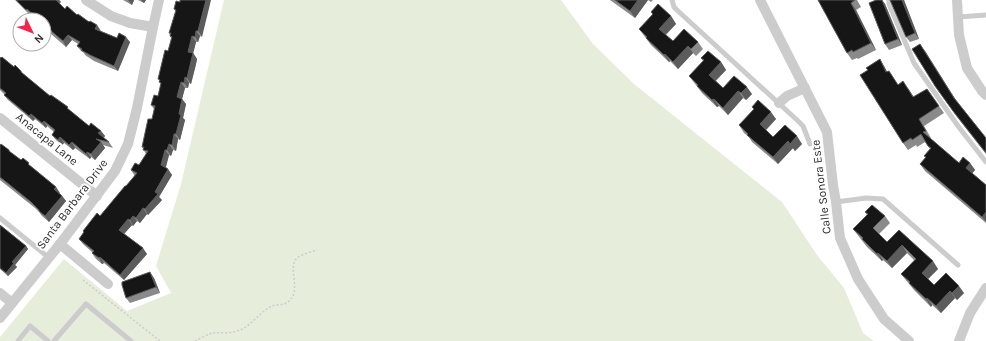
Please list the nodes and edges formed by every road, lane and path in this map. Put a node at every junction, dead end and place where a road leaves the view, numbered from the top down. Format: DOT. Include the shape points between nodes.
graph roads {
  1 [pos="86,0"];
  2 [pos="159,0"];
  3 [pos="672,0"];
  4 [pos="760,0"];
  5 [pos="889,0"];
  6 [pos="957,0"];
  7 [pos="986,15"];
  8 [pos="958,17"];
  9 [pos="153,28"];
  10 [pos="804,88"];
  11 [pos="986,94"];
  12 [pos="779,103"];
  13 [pos="0,118"];
  14 [pos="810,144"];
  15 [pos="986,162"];
  16 [pos="97,196"];
  17 [pos="836,202"];
  18 [pos="0,218"];
  19 [pos="60,244"];
  20 [pos="317,250"];
  21 [pos="48,257"];
  22 [pos="958,265"];
  23 [pos="83,280"];
  24 [pos="108,284"];
  25 [pos="986,288"];
  26 [pos="0,293"];
  27 [pos="12,303"];
  28 [pos="0,318"];
  29 [pos="18,341"];
  30 [pos="48,341"];
  31 [pos="54,341"];
  32 [pos="131,341"];
  33 [pos="160,341"];
  34 [pos="195,341"];
  35 [pos="909,341"];
  36 [pos="959,341"];
  1 -- 9 [label="street" via="111,16"];
  2 -- 9 [label="street, Santa Barbara Drive"];
  3 -- 12 [label="lane" via="678,11"];
  4 -- 10 [label="street, Calle Sonora Este"];
  5 -- 15 [label="lane" via="914,63"];
  6 -- 8 [label="street"];
  7 -- 8 [label="lane"];
  8 -- 11 [label="street" via="959,35 967,68"];
  9 -- 16 [label="street, Santa Barbara Drive" via="128,144 115,171"];
  10 -- 12 [label="street"];
  10 -- 17 [label="street, Calle Sonora Este" via="827,132"];
  12 -- 14 [label="lane" via="802,126"];
  13 -- 16 [label="street, Anacapa Lane"];
  16 -- 19 [label="street, Santa Barbara Drive"];
  17 -- 22 [label="lane" via="866,198 883,199"];
  17 -- 35 [label="street, Calle Sonora Este" via="840,238 858,279 884,318"];
  18 -- 21 [label="lane"];
  19 -- 21 [label="street, Santa Barbara Drive"];
  19 -- 24 [label="street"];
  20 -- 34 [label="path" via="295,261 295,292 290,301 273,305 237,331 212,334"];
  21 -- 27 [label="street, Santa Barbara Drive"];
  23 -- 33 [label="path"];
  25 -- 36 [label="street" via="970,313"];
  26 -- 27 [label="street"];
  27 -- 28 [label="street, Santa Barbara Drive"];
  29 -- 30 [label="lane" via="30,326"];
  31 -- 32 [label="lane" via="86,304"];
}
